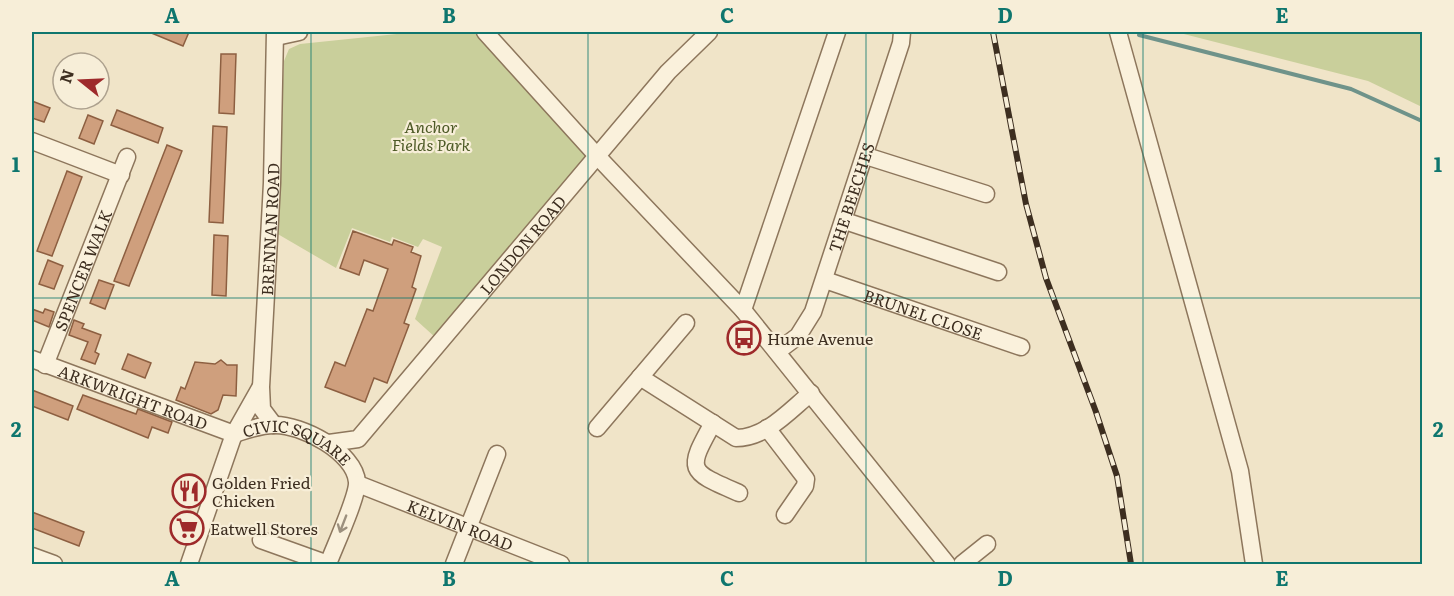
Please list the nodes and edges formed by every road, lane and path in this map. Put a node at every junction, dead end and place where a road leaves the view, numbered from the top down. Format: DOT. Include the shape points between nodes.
graph roads {
  1 [pos="299,32"];
  2 [pos="485,32"];
  3 [pos="709,32"];
  4 [pos="837,32"];
  5 [pos="902,32"];
  6 [pos="1118,32"];
  7 [pos="276,34"];
  8 [pos="32,141"];
  9 [pos="866,156"];
  10 [pos="128,158"];
  11 [pos="598,158"];
  12 [pos="121,175"];
  13 [pos="986,194"];
  14 [pos="845,221"];
  15 [pos="998,272"];
  16 [pos="825,280"];
  17 [pos="742,310"];
  18 [pos="686,323"];
  19 [pos="1021,347"];
  20 [pos="778,351"];
  21 [pos="38,362"];
  22 [pos="640,377"];
  23 [pos="261,387"];
  24 [pos="812,393"];
  25 [pos="713,423"];
  26 [pos="274,425"];
  27 [pos="597,428"];
  28 [pos="767,428"];
  29 [pos="234,434"];
  30 [pos="358,439"];
  31 [pos="329,443"];
  32 [pos="497,453"];
  33 [pos="356,477"];
  34 [pos="739,493"];
  35 [pos="785,515"];
  36 [pos="469,529"];
  37 [pos="261,540"];
  38 [pos="987,544"];
  39 [pos="32,556"];
  40 [pos="54,564"];
  41 [pos="189,564"];
  42 [pos="328,564"];
  43 [pos="454,564"];
  44 [pos="561,564"];
  45 [pos="947,564"];
  46 [pos="962,564"];
  47 [pos="1254,564"];
  1 -- 7 [label="street"];
  2 -- 11 [label="street"];
  3 -- 11 [label="street, LONDON ROAD" via="668,72"];
  4 -- 17 [label="street"];
  5 -- 9 [label="street, THE BEECHES"];
  6 -- 47 [label="street" via="1240,471"];
  7 -- 23 [label="street, BRENNAN ROAD"];
  8 -- 12 [label="street"];
  9 -- 13 [label="street"];
  9 -- 14 [label="street, THE BEECHES"];
  10 -- 12 [label="street, SPENCER WALK"];
  11 -- 17 [label="street"];
  11 -- 30 [label="street, LONDON ROAD"];
  12 -- 21 [label="street, SPENCER WALK"];
  14 -- 15 [label="street"];
  14 -- 16 [label="street, THE BEECHES"];
  16 -- 19 [label="street, BRUNEL CLOSE"];
  16 -- 20 [label="street, THE BEECHES" via="813,312 798,336"];
  17 -- 20 [label="street"];
  18 -- 22 [label="street"];
  20 -- 24 [label="street"];
  21 -- 29 [label="street, ARKWRIGHT ROAD"];
  22 -- 25 [label="street"];
  22 -- 27 [label="street"];
  23 -- 26 [label="street, BRENNAN ROAD" via="262,409"];
  23 -- 29 [label="street"];
  24 -- 28 [label="street"];
  24 -- 45 [label="street"];
  25 -- 28 [label="street" via="736,438 751,438"];
  25 -- 34 [label="street" via="695,456 696,467 705,478"];
  26 -- 29 [label="street, CIVIC SQUARE"];
  26 -- 31 [label="street, CIVIC SQUARE"];
  28 -- 35 [label="street" via="806,479"];
  29 -- 41 [label="street, CIVIC SQUARE"];
  30 -- 31 [label="street"];
  30 -- 33 [label="street" via="354,453"];
  31 -- 33 [label="street, CIVIC SQUARE" via="351,464"];
  32 -- 36 [label="street"];
  33 -- 36 [label="street, KELVIN ROAD"];
  33 -- 42 [label="street, CIVIC SQUARE, one-way"];
  36 -- 43 [label="street"];
  36 -- 44 [label="street, KELVIN ROAD"];
  37 -- 42 [label="street"];
  38 -- 46 [label="street"];
  39 -- 40 [label="street"];
}
